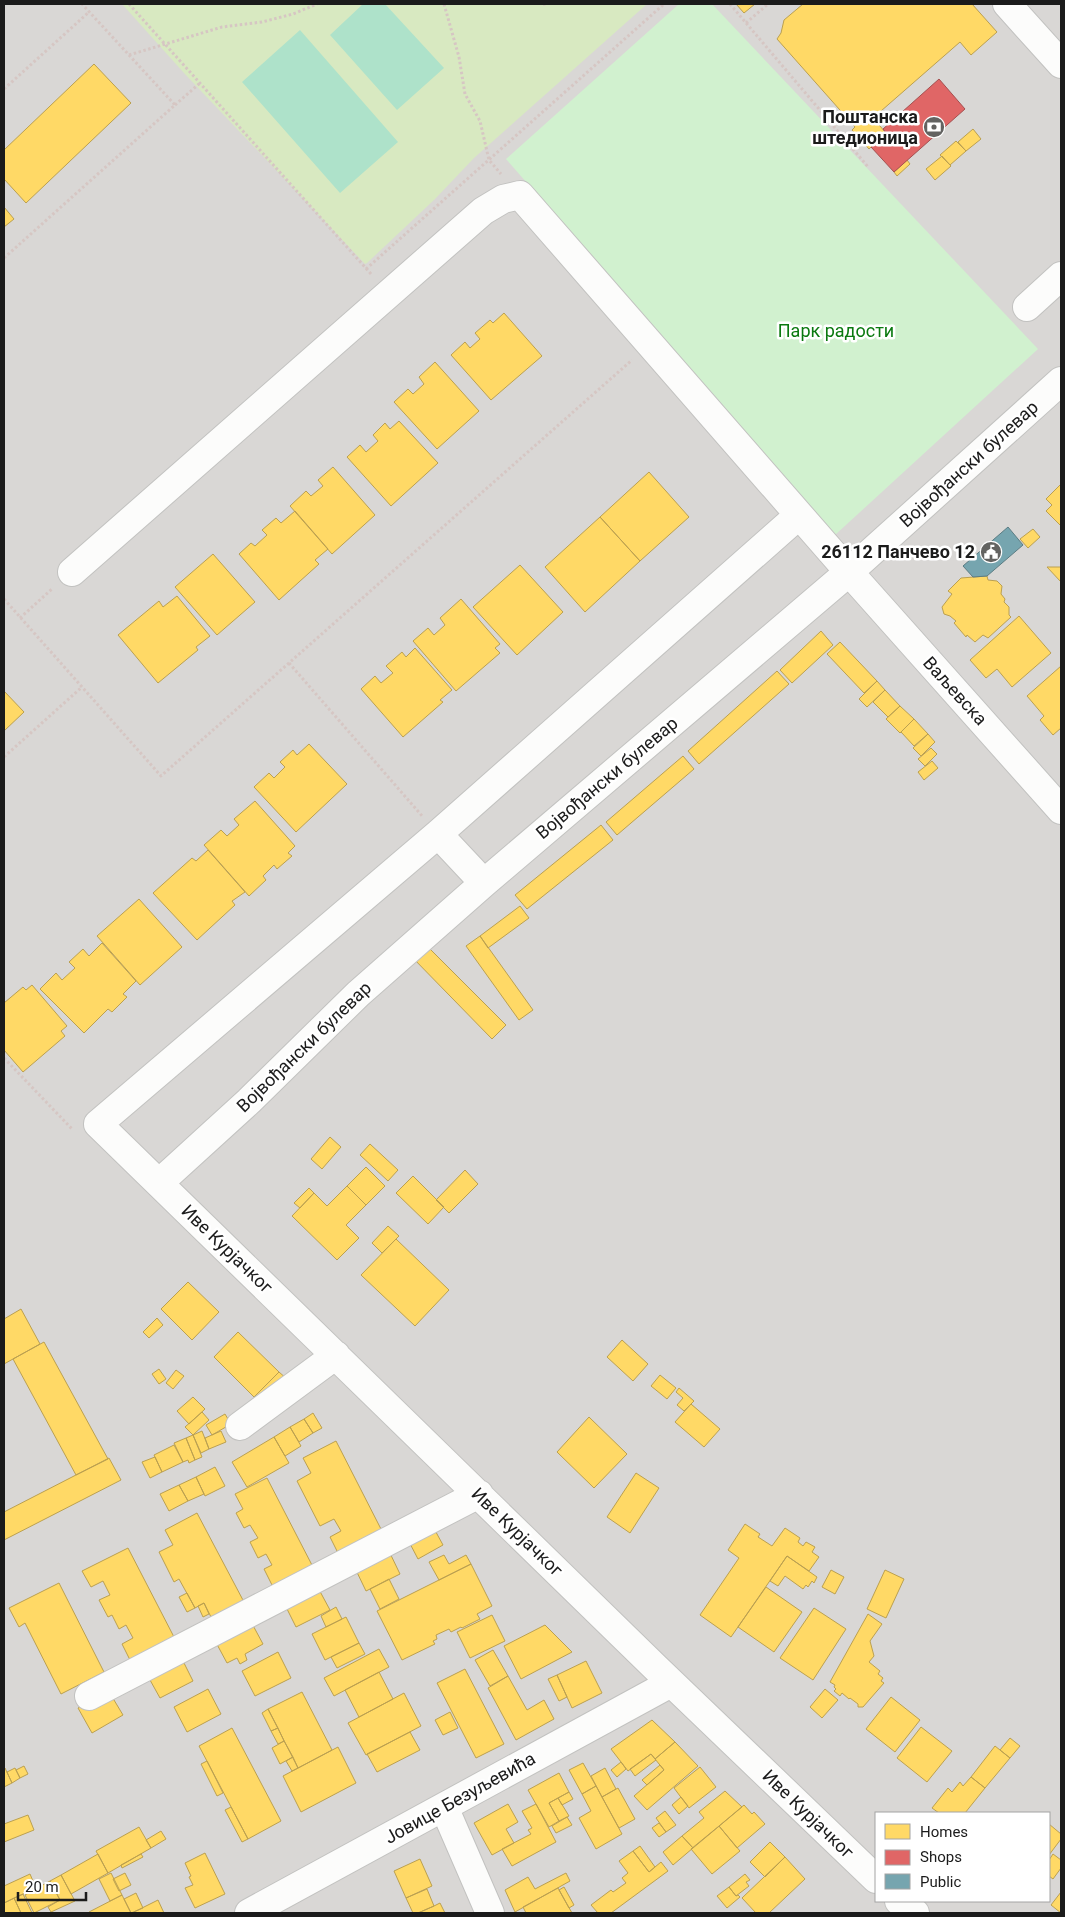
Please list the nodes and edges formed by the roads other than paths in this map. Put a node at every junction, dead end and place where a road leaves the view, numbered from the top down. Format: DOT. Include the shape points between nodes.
graph roads {
  1 [pos="1007,4"];
  2 [pos="1061,64"];
  3 [pos="1061,276"];
  4 [pos="1027,307"];
  5 [pos="1061,380"];
  6 [pos="799,514"];
  7 [pos="72,572"];
  8 [pos="849,572"];
  9 [pos="1061,810"];
  10 [pos="438,834"];
  11 [pos="484,883"];
  12 [pos="159,1183"];
  13 [pos="336,1355"];
  14 [pos="240,1426"];
  15 [pos="479,1494"];
  16 [pos="671,1683"];
  17 [pos="89,1696"];
  18 [pos="444,1807"];
  19 [pos="875,1878"];
  20 [pos="900,1902"];
  21 [pos="249,1913"];
  22 [pos="490,1913"];
  23 [pos="915,1913"];
  1 -- 2 [label="street"];
  3 -- 4 [label="street"];
  5 -- 8 [label="street, Војвођански булевар"];
  6 -- 7 [label="street, Ваљевска" via="520,195 503,199 482,211"];
  6 -- 8 [label="street, Ваљевска"];
  6 -- 10 [label="street"];
  8 -- 9 [label="street, Ваљевска"];
  8 -- 11 [label="street, Војвођански булевар"];
  10 -- 11 [label="street"];
  10 -- 12 [label="street, Иве Курјачког" via="98,1124"];
  11 -- 12 [label="street, Војвођански булевар" via="358,994"];
  12 -- 13 [label="street, Иве Курјачког"];
  13 -- 14 [label="street"];
  13 -- 15 [label="street, Иве Курјачког"];
  15 -- 16 [label="street, Иве Курјачког"];
  15 -- 17 [label="street"];
  16 -- 18 [label="street, Јовице Безуљевића"];
  16 -- 19 [label="street, Иве Курјачког"];
  18 -- 21 [label="street, Јовице Безуљевића"];
  18 -- 22 [label="street"];
  20 -- 23 [label="street"];
}
